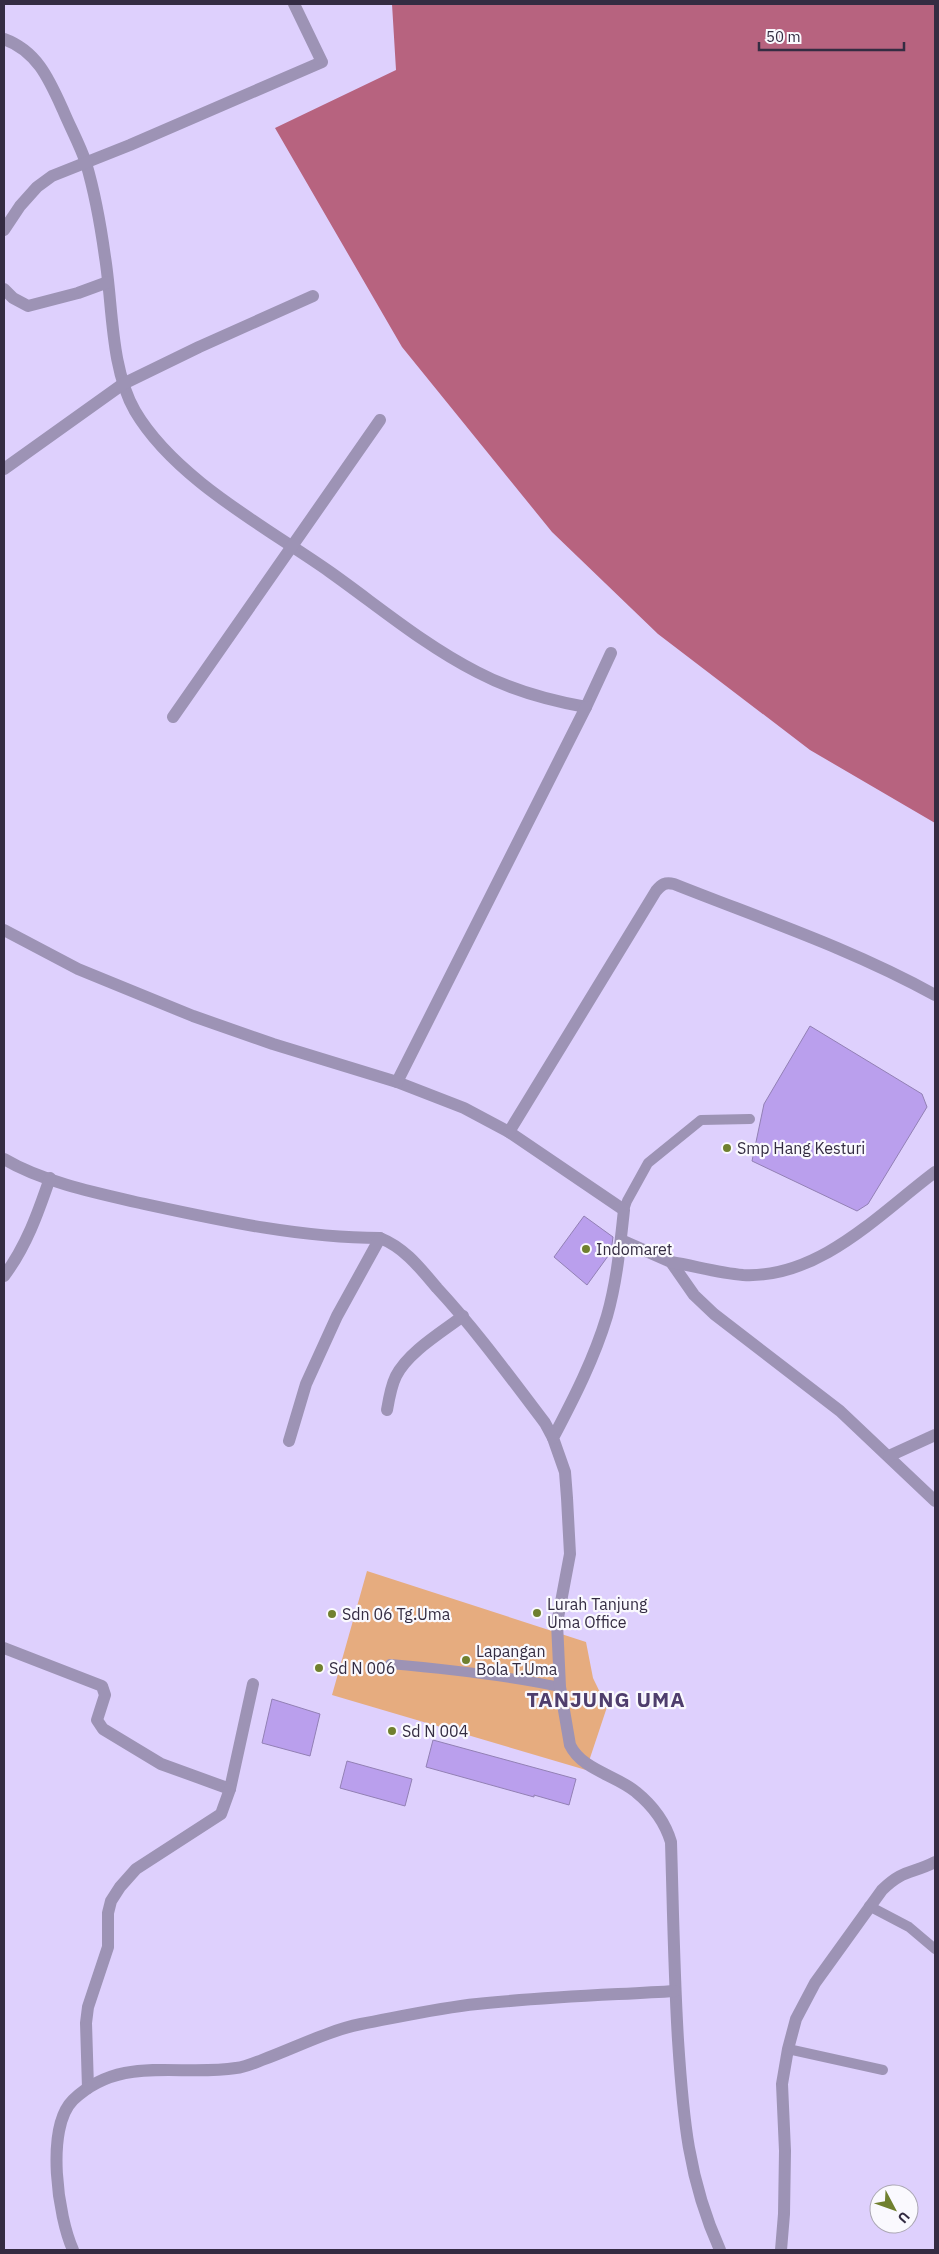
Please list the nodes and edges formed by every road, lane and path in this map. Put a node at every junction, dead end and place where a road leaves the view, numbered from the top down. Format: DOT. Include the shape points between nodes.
graph roads {
  1 [pos="294,4"];
  2 [pos="4,39"];
  3 [pos="86,162"];
  4 [pos="4,230"];
  5 [pos="108,282"];
  6 [pos="4,289"];
  7 [pos="313,296"];
  8 [pos="123,384"];
  9 [pos="380,420"];
  10 [pos="4,469"];
  11 [pos="293,546"];
  12 [pos="611,653"];
  13 [pos="586,706"];
  14 [pos="173,717"];
  15 [pos="4,930"];
  16 [pos="935,995"];
  17 [pos="397,1082"];
  18 [pos="750,1119"];
  19 [pos="509,1132"];
  20 [pos="4,1159"];
  21 [pos="935,1172"];
  22 [pos="50,1178"];
  23 [pos="624,1210"];
  24 [pos="380,1238"];
  25 [pos="621,1240"];
  26 [pos="671,1262"];
  27 [pos="4,1276"];
  28 [pos="463,1316"];
  29 [pos="387,1410"];
  30 [pos="935,1435"];
  31 [pos="553,1438"];
  32 [pos="289,1440"];
  33 [pos="889,1456"];
  34 [pos="935,1501"];
  35 [pos="4,1648"];
  36 [pos="390,1664"];
  37 [pos="253,1684"];
  38 [pos="560,1687"];
  39 [pos="230,1789"];
  40 [pos="935,1862"];
  41 [pos="869,1906"];
  42 [pos="935,1949"];
  43 [pos="675,1991"];
  44 [pos="788,2049"];
  45 [pos="883,2070"];
  46 [pos="88,2088"];
  47 [pos="73,2250"];
  48 [pos="720,2250"];
  49 [pos="781,2250"];
  1 -- 3 [label="street" via="322,62"];
  2 -- 3 [label="street" via="28,51 36,60 55,92"];
  3 -- 4 [label="street" via="52,176 37,187"];
  3 -- 5 [label="street"];
  5 -- 6 [label="street" via="28,306"];
  5 -- 8 [label="street"];
  7 -- 8 [label="street"];
  8 -- 10 [label="street"];
  8 -- 11 [label="street" via="135,411 169,456 211,490"];
  9 -- 11 [label="street"];
  11 -- 13 [label="street" via="436,648 476,672 522,692 556,702"];
  11 -- 14 [label="street"];
  12 -- 13 [label="street"];
  13 -- 17 [label="street"];
  15 -- 17 [label="street" via="78,969 193,1016"];
  16 -- 19 [label="street" via="830,944 668,882 651,899"];
  17 -- 19 [label="street" via="464,1108"];
  18 -- 23 [label="lane" via="701,1120 648,1163"];
  19 -- 23 [label="street"];
  20 -- 22 [label="street"];
  21 -- 26 [label="street" via="845,1242 801,1266 768,1274 743,1275"];
  22 -- 24 [label="street" via="100,1194 253,1227"];
  22 -- 27 [label="street" via="30,1231"];
  23 -- 25 [label="street"];
  24 -- 28 [label="street" via="410,1258"];
  24 -- 32 [label="street" via="337,1316 306,1384"];
  25 -- 26 [label="street"];
  25 -- 31 [label="street" via="619,1262 601,1332 590,1364"];
  26 -- 33 [label="street" via="694,1295 714,1314 840,1411"];
  28 -- 29 [label="street" via="400,1368 392,1385"];
  28 -- 31 [label="street"];
  30 -- 33 [label="street"];
  31 -- 38 [label="street" via="565,1472 570,1554 557,1622"];
  33 -- 34 [label="street"];
  35 -- 39 [label="street" via="102,1686 105,1695 97,1720 103,1729 161,1764"];
  36 -- 38 [label="lane" via="461,1670"];
  37 -- 39 [label="street"];
  38 -- 43 [label="street" via="574,1752 636,1791 667,1829 671,1842"];
  39 -- 46 [label="street" via="221,1814 136,1869 112,1901 108,1913 108,1947 88,2007"];
  40 -- 41 [label="street" via="894,1878"];
  41 -- 42 [label="lane" via="909,1927"];
  41 -- 44 [label="street" via="816,1983 796,2019"];
  43 -- 46 [label="street" via="476,2004 359,2025 238,2068 120,2072"];
  43 -- 48 [label="street" via="685,2128 698,2193"];
  44 -- 45 [label="lane"];
  44 -- 49 [label="street" via="782,2084 785,2151"];
  46 -- 47 [label="street" via="72,2101 60,2125 56,2188"];
}
